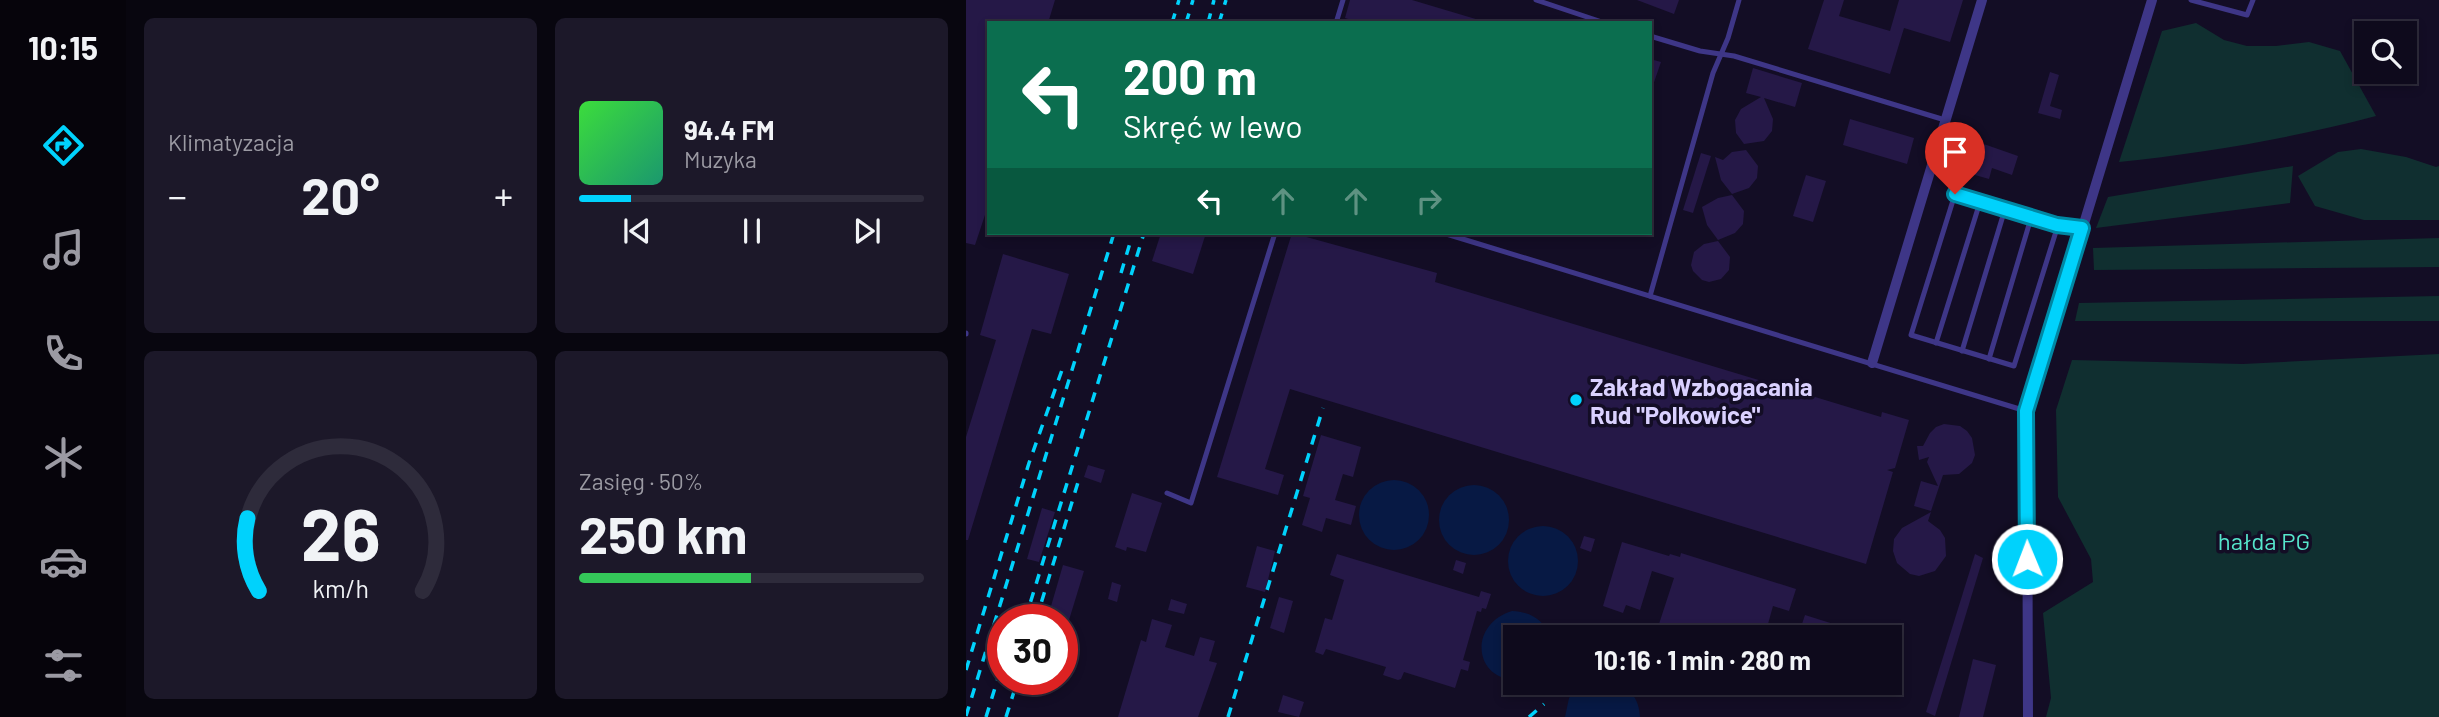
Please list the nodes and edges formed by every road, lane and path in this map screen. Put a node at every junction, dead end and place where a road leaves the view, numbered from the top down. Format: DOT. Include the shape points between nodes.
graph roads {
  1 [pos="1343,0"];
  2 [pos="1536,0"];
  3 [pos="1739,0"];
  4 [pos="1982,0"];
  5 [pos="2152,0"];
  6 [pos="2191,0"];
  7 [pos="2224,0"];
  8 [pos="2253,0"];
  9 [pos="2199,1"];
  10 [pos="2221,8"];
  11 [pos="1337,21"];
  12 [pos="1599,21"];
  13 [pos="1652,37"];
  14 [pos="1719,55"];
  15 [pos="1945,120"];
  16 [pos="1980,202"];
  17 [pos="2005,209"];
  18 [pos="2031,218"];
  19 [pos="2057,225"];
  20 [pos="2082,228"];
  21 [pos="1274,235"];
  22 [pos="1450,235"];
  23 [pos="1650,296"];
  24 [pos="1936,343"];
  25 [pos="1962,351"];
  26 [pos="1989,359"];
  27 [pos="1872,363"];
  28 [pos="2026,411"];
  29 [pos="1167,493"];
  30 [pos="2028,717"];
  1 -- 11 [label="lane"];
  2 -- 12 [label="lane"];
  3 -- 14 [label="lane"];
  4 -- 15 [label="street"];
  5 -- 20 [label="street"];
  6 -- 9 [label="lane"];
  7 -- 10 [label="lane"];
  8 -- 10 [label="lane" via="2247,15"];
  9 -- 10 [label="lane"];
  13 -- 14 [label="lane"];
  14 -- 15 [label="lane"];
  14 -- 23 [label="lane"];
  15 -- 27 [label="street"];
  16 -- 17 [label="lane"];
  16 -- 24 [label="lane"];
  16 -- 24 [label="lane" via="1955,194 1911,335"];
  17 -- 18 [label="lane"];
  17 -- 25 [label="lane"];
  18 -- 19 [label="lane"];
  18 -- 26 [label="lane"];
  19 -- 20 [label="lane"];
  19 -- 26 [label="lane" via="2014,366"];
  20 -- 28 [label="street"];
  21 -- 29 [label="lane" via="1191,503"];
  22 -- 23 [label="lane"];
  23 -- 27 [label="lane"];
  24 -- 25 [label="lane"];
  25 -- 26 [label="lane"];
  27 -- 28 [label="lane"];
  28 -- 30 [label="street"];
}
